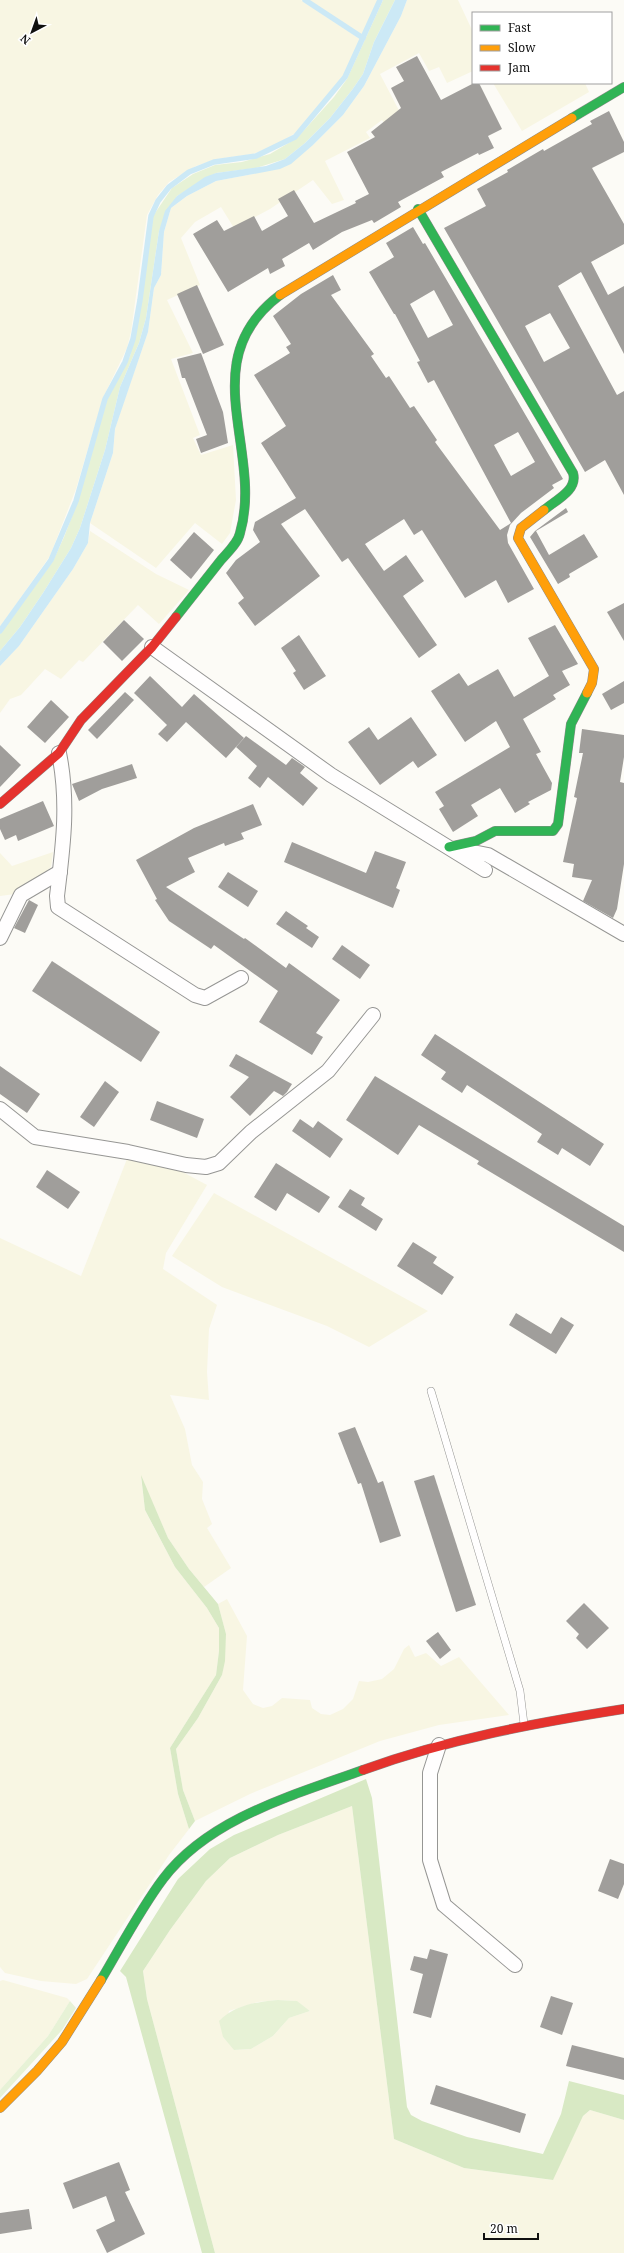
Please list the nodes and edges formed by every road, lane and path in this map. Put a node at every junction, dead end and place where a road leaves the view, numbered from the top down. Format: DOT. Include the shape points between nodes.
graph roads {
  1 [pos="624,87"];
  2 [pos="418,209"];
  3 [pos="152,647"];
  4 [pos="59,753"];
  5 [pos="0,804"];
  6 [pos="449,847"];
  7 [pos="485,870"];
  8 [pos="60,872"];
  9 [pos="624,934"];
  10 [pos="0,938"];
  11 [pos="241,978"];
  12 [pos="373,1015"];
  13 [pos="0,1110"];
  14 [pos="431,1391"];
  15 [pos="624,1709"];
  16 [pos="524,1725"];
  17 [pos="439,1745"];
  18 [pos="514,1965"];
  19 [pos="0,2108"];
  1 -- 2 [label="street"];
  2 -- 3 [label="street" via="277,297 248,327 237,353 244,517 239,538"];
  2 -- 6 [label="street" via="573,473 571,490 528,522 518,538 594,669 592,683 570,724 558,824 552,831 495,831 476,841"];
  3 -- 4 [label="street" via="81,720"];
  3 -- 6 [label="street" via="331,774"];
  4 -- 5 [label="street"];
  4 -- 8 [label="street" via="65,780 66,819"];
  6 -- 7 [label="street"];
  6 -- 9 [label="street" via="488,855"];
  8 -- 10 [label="street" via="21,895"];
  8 -- 11 [label="street" via="58,907 195,995 205,998"];
  12 -- 13 [label="street" via="328,1071 251,1132 219,1163 206,1167 35,1137"];
  14 -- 16 [label="lane" via="520,1691"];
  15 -- 16 [label="street"];
  16 -- 17 [label="street"];
  17 -- 18 [label="street" via="430,1773 430,1860 444,1905"];
  17 -- 19 [label="street" via="277,1801 209,1836 183,1857 163,1879 62,2042"];
}
